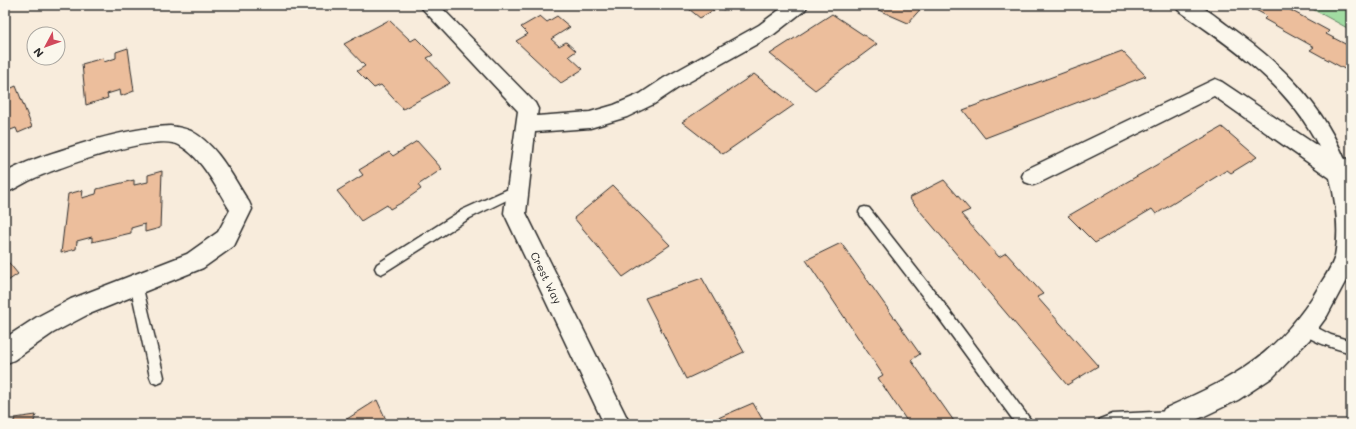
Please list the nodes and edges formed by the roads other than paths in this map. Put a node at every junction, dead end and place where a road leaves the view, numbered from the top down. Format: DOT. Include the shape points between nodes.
graph roads {
  1 [pos="428,5"];
  2 [pos="799,5"];
  3 [pos="1184,5"];
  4 [pos="526,125"];
  5 [pos="1344,168"];
  6 [pos="1033,176"];
  7 [pos="5,184"];
  8 [pos="517,190"];
  9 [pos="865,212"];
  10 [pos="381,268"];
  11 [pos="136,284"];
  12 [pos="1306,328"];
  13 [pos="1351,347"];
  14 [pos="5,352"];
  15 [pos="157,377"];
  16 [pos="1176,421"];
  17 [pos="617,424"];
  18 [pos="1024,424"];
  19 [pos="1105,424"];
  1 -- 4 [label="street, Crest Way" via="528,108"];
  2 -- 4 [label="street" via="766,30 647,99 620,111 590,120"];
  3 -- 5 [label="street" via="1229,36 1299,98"];
  4 -- 8 [label="street, Crest Way"];
  5 -- 6 [label="street" via="1215,87"];
  5 -- 12 [label="street" via="1351,223 1346,256 1323,305"];
  7 -- 11 [label="street" via="30,170 69,156 135,138 165,133 182,136 197,146 241,209 226,239 194,261"];
  8 -- 10 [label="lane" via="466,214"];
  8 -- 17 [label="street, Crest Way" via="515,213"];
  9 -- 18 [label="lane"];
  11 -- 14 [label="street" via="78,307 44,325"];
  11 -- 15 [label="lane"];
  12 -- 13 [label="lane" via="1328,340"];
  12 -- 16 [label="street" via="1262,370 1241,385"];
  16 -- 19 [label="lane" via="1114,421"];
}
